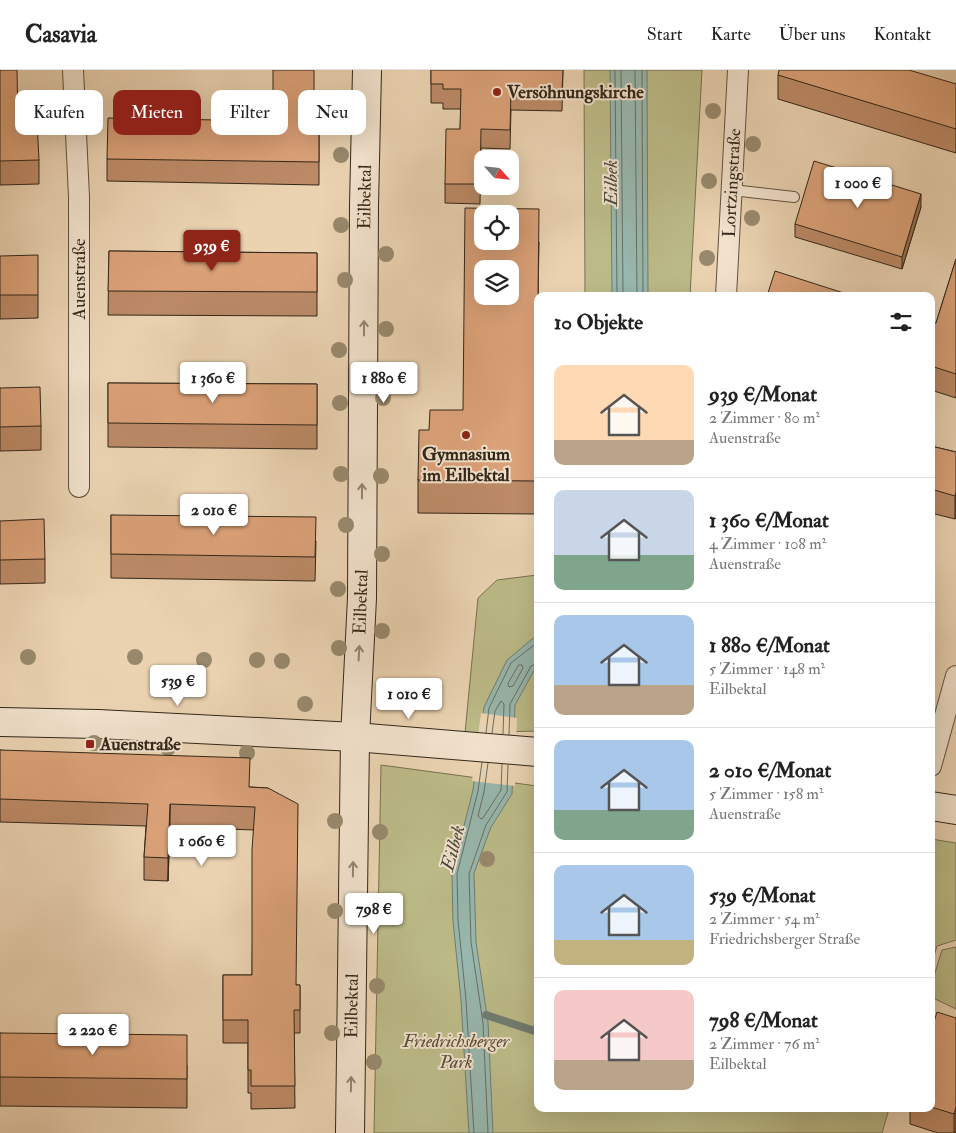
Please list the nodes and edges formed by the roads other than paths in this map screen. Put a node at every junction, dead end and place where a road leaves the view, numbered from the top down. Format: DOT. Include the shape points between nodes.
graph roads {
  1 [pos="73,70"];
  2 [pos="367,70"];
  3 [pos="738,70"];
  4 [pos="732,190"];
  5 [pos="794,196"];
  6 [pos="726,292"];
  7 [pos="79,487"];
  8 [pos="956,676"];
  9 [pos="0,722"];
  10 [pos="355,737"];
  11 [pos="533,751"];
  12 [pos="935,752"];
  13 [pos="935,807"];
  14 [pos="956,810"];
  15 [pos="350,1133"];
  1 -- 7 [label="street, Auenstraße" via="79,198"];
  10 -- 2 [label="street, Eilbektal, one-way" via="362,598"];
  3 -- 4 [label="street, Lortzingstraße"];
  4 -- 5 [label="lane"];
  4 -- 6 [label="street, Lortzingstraße"];
  8 -- 12 [label="street"];
  9 -- 10 [label="street"];
  10 -- 11 [label="street"];
  15 -- 10 [label="street, Eilbektal, one-way"];
  13 -- 14 [label="street"];
}
